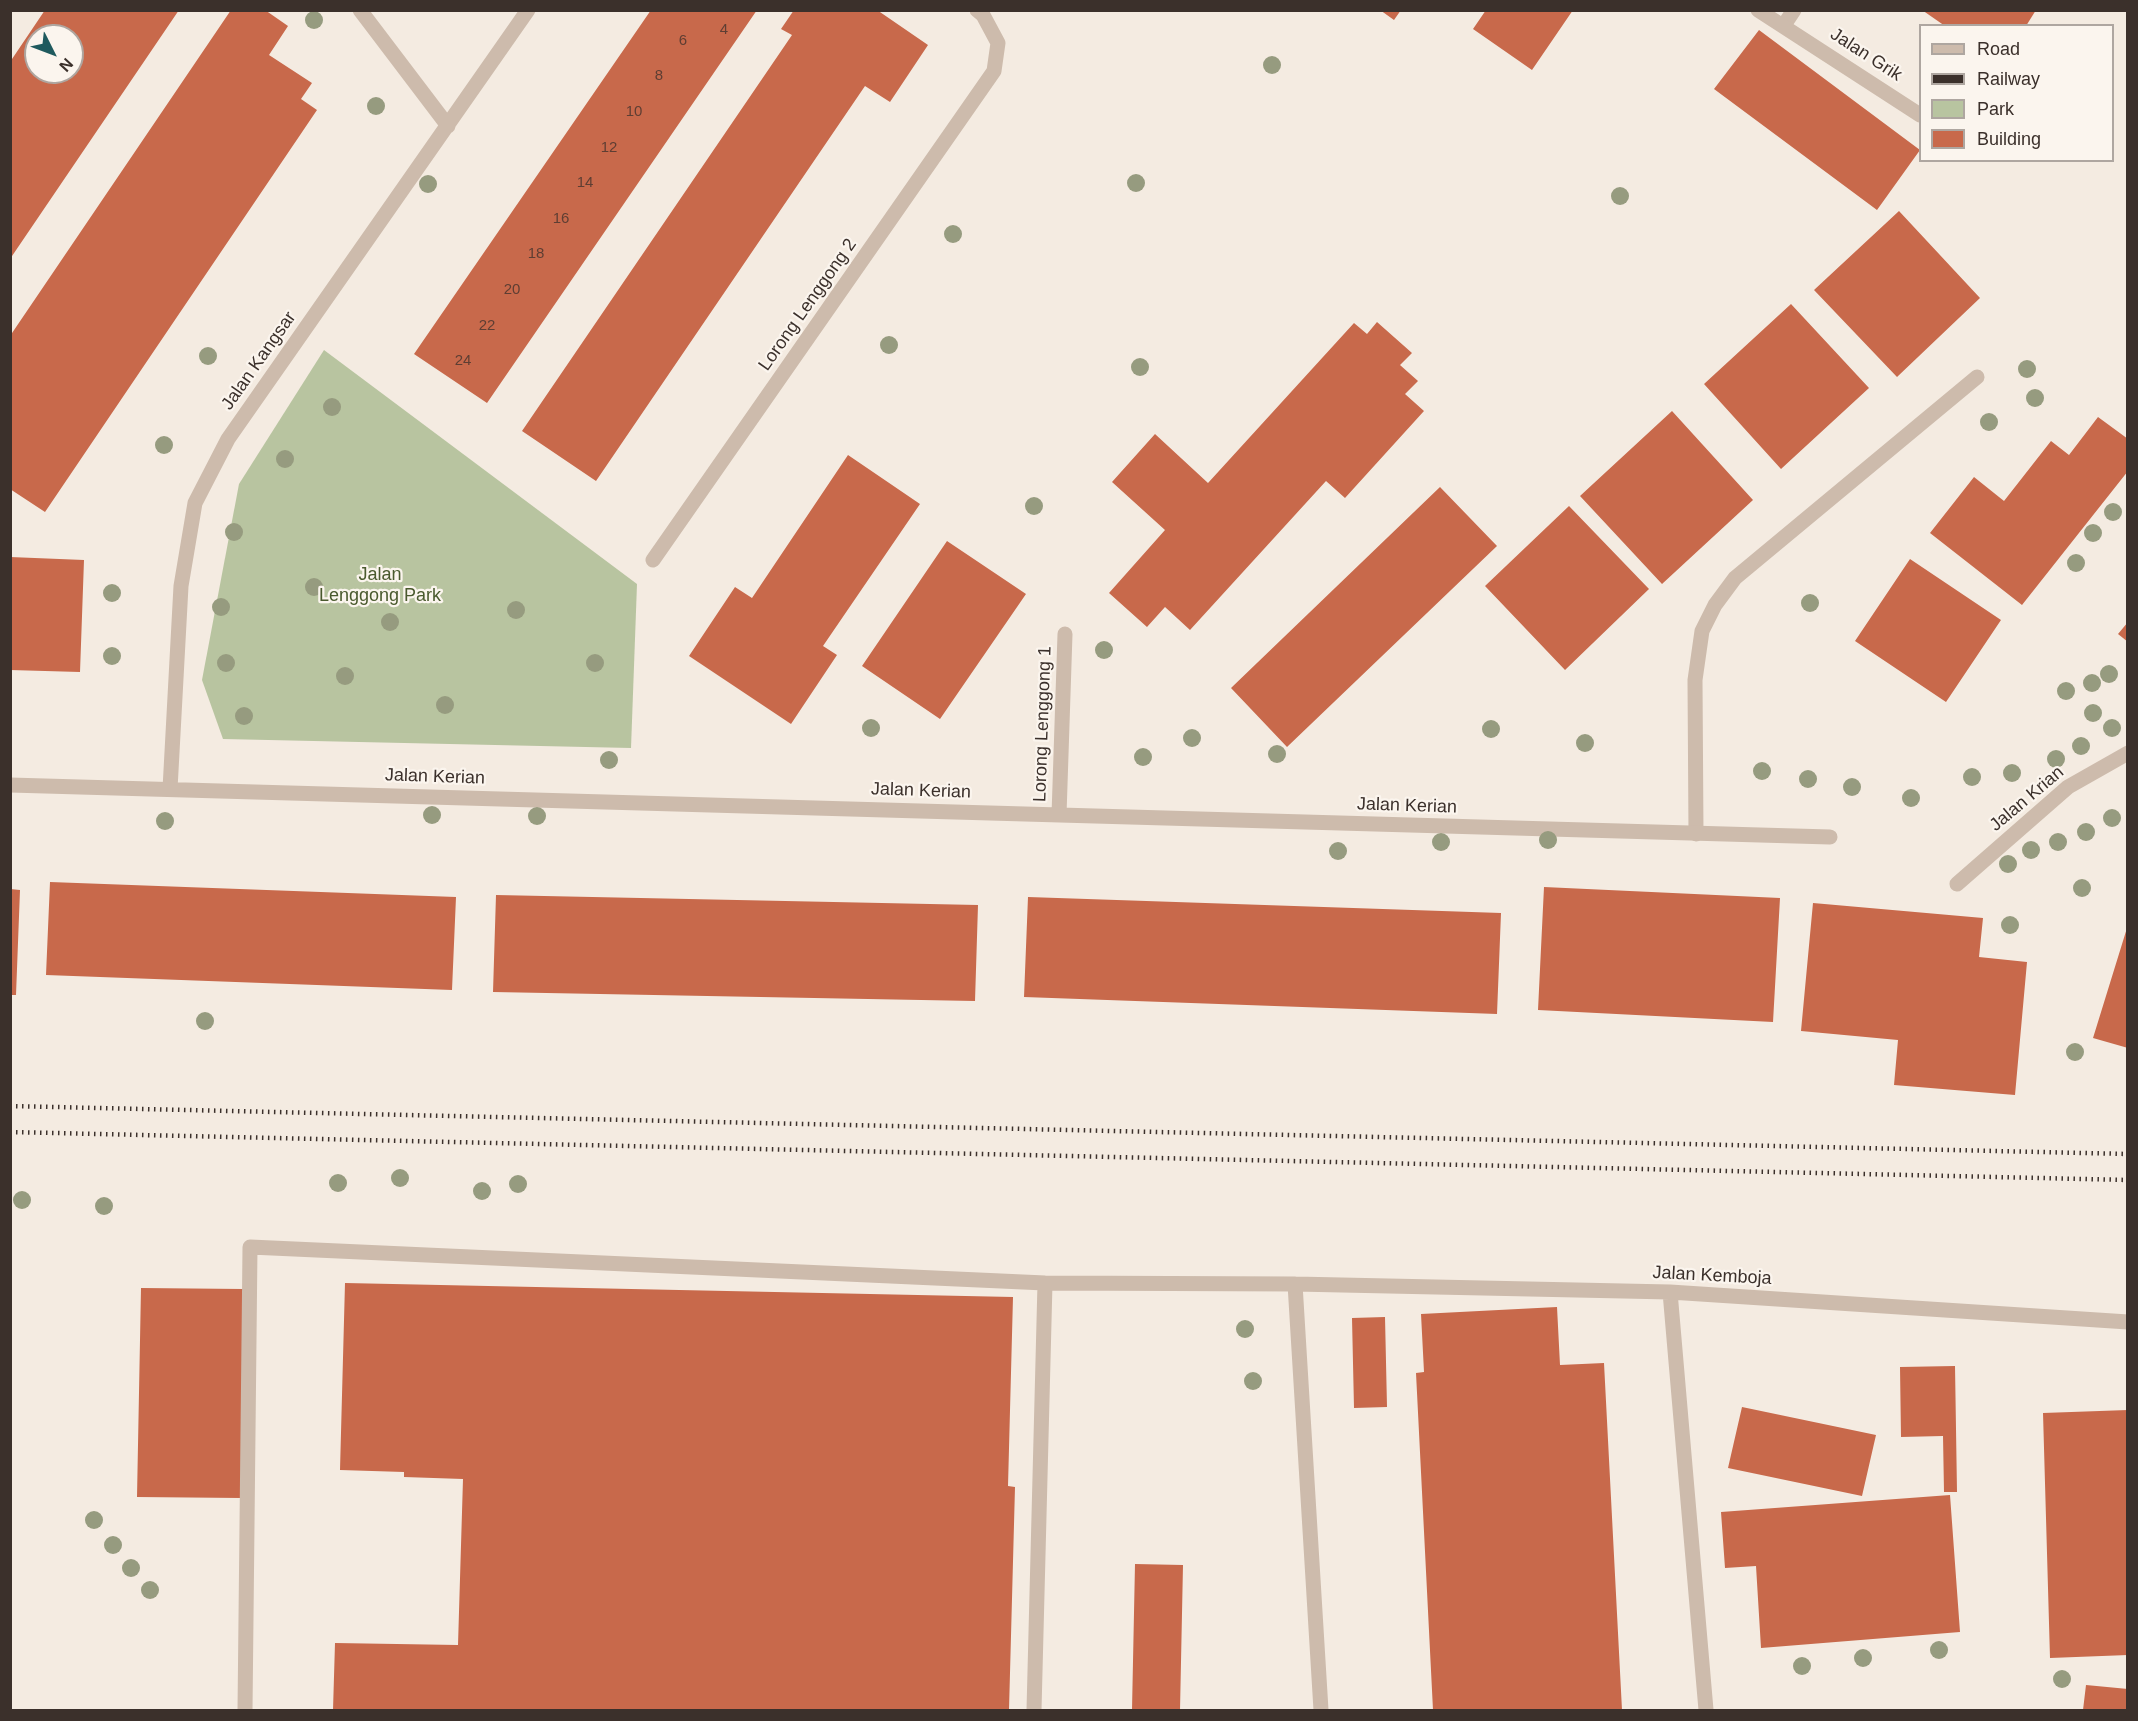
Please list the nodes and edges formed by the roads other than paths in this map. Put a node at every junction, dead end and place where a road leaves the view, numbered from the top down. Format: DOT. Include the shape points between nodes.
graph roads {
  1 [pos="360,10"];
  2 [pos="528,10"];
  3 [pos="977,10"];
  4 [pos="1758,10"];
  5 [pos="1794,10"];
  6 [pos="1784,25"];
  7 [pos="1919,114"];
  8 [pos="448,126"];
  9 [pos="1977,377"];
  10 [pos="653,560"];
  11 [pos="1065,634"];
  12 [pos="2127,753"];
  13 [pos="10,785"];
  14 [pos="170,789"];
  15 [pos="1059,815"];
  16 [pos="1696,834"];
  17 [pos="1830,837"];
  18 [pos="1957,884"];
  19 [pos="1044,1283"];
  20 [pos="1295,1284"];
  21 [pos="1670,1292"];
  22 [pos="2127,1322"];
  23 [pos="245,1710"];
  24 [pos="1034,1710"];
  25 [pos="1321,1710"];
  26 [pos="1706,1710"];
  1 -- 8 [label="street"];
  2 -- 8 [label="street, Jalan Kangsar"];
  3 -- 10 [label="street, Lorong Lenggong 2" via="998,43 994,71"];
  4 -- 6 [label="street, Jalan Grik"];
  5 -- 6 [label="street"];
  6 -- 7 [label="street, Jalan Grik"];
  8 -- 14 [label="street, Jalan Kangsar" via="228,439 195,503 181,586"];
  9 -- 16 [label="street" via="1735,578 1715,605 1702,631 1695,680"];
  11 -- 15 [label="street, Lorong Lenggong 1"];
  12 -- 18 [label="street, Jalan Krian" via="2068,787"];
  13 -- 14 [label="street, Jalan Kerian"];
  14 -- 15 [label="street, Jalan Kerian"];
  15 -- 16 [label="street, Jalan Kerian"];
  16 -- 17 [label="street, Jalan Kerian"];
  19 -- 20 [label="street, Jalan Kemboja"];
  19 -- 23 [label="street, Jalan Kemboja" via="250,1247"];
  19 -- 24 [label="street"];
  20 -- 21 [label="street, Jalan Kemboja"];
  20 -- 25 [label="street"];
  21 -- 22 [label="street, Jalan Kemboja"];
  21 -- 26 [label="street"];
}
